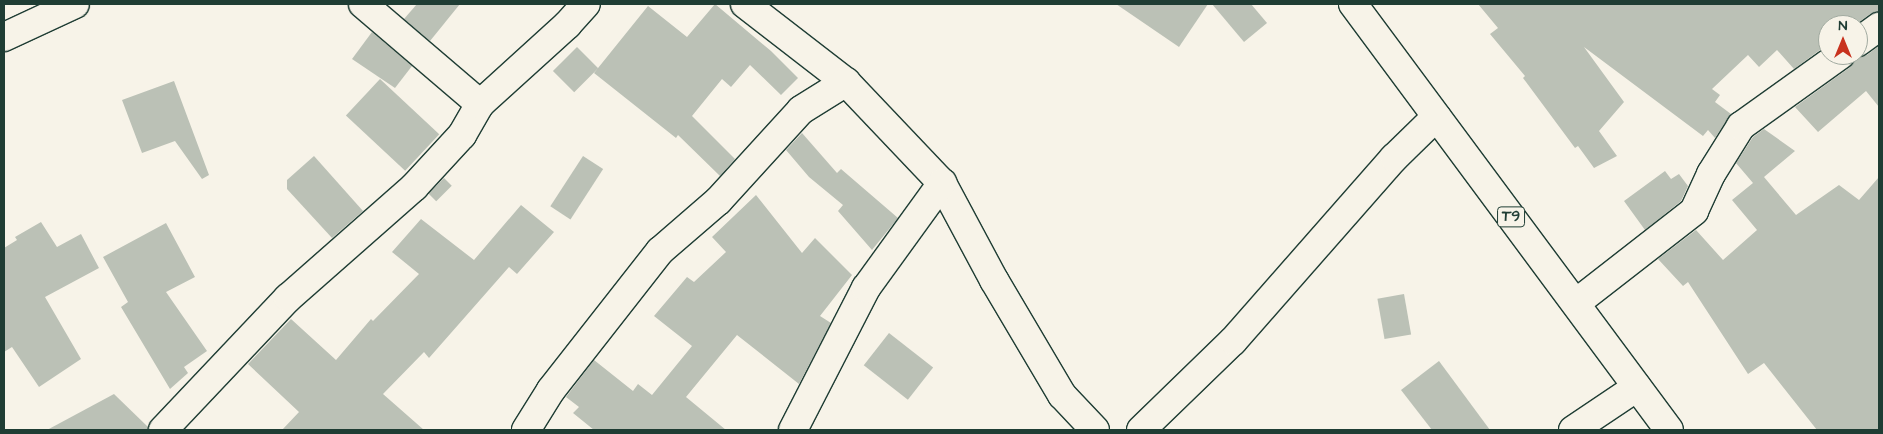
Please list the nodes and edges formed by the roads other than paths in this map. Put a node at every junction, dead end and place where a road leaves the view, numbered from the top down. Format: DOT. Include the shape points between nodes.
graph roads {
  1 [pos="75,4"];
  2 [pos="362,4"];
  3 [pos="586,4"];
  4 [pos="745,4"];
  5 [pos="1353,4"];
  6 [pos="1879,27"];
  7 [pos="1868,35"];
  8 [pos="4,37"];
  9 [pos="1826,65"];
  10 [pos="846,82"];
  11 [pos="480,104"];
  12 [pos="1436,118"];
  13 [pos="942,183"];
  14 [pos="1576,303"];
  15 [pos="1637,387"];
  16 [pos="163,430"];
  17 [pos="526,430"];
  18 [pos="792,430"];
  19 [pos="1095,430"];
  20 [pos="1141,430"];
  21 [pos="1573,430"];
  22 [pos="1668,430"];
  1 -- 8 [label="main road"];
  2 -- 11 [label="main road"];
  3 -- 11 [label="main road"];
  4 -- 10 [label="main road"];
  5 -- 12 [label="main road, T9"];
  6 -- 7 [label="main road"];
  9 -- 14 [label="main road" via="1741,126 1711,174 1694,211"];
  10 -- 13 [label="main road"];
  10 -- 17 [label="main road" via="801,110 718,201 660,251 551,390"];
  11 -- 16 [label="main road" via="462,135 414,187 288,298"];
  12 -- 14 [label="main road, T9"];
  12 -- 20 [label="main road" via="1394,158 1233,340"];
  13 -- 18 [label="main road" via="866,288"];
  13 -- 19 [label="main road" via="994,280 1062,395"];
  14 -- 15 [label="main road, T9"];
  15 -- 21 [label="main road"];
  15 -- 22 [label="main road, T9"];
}
